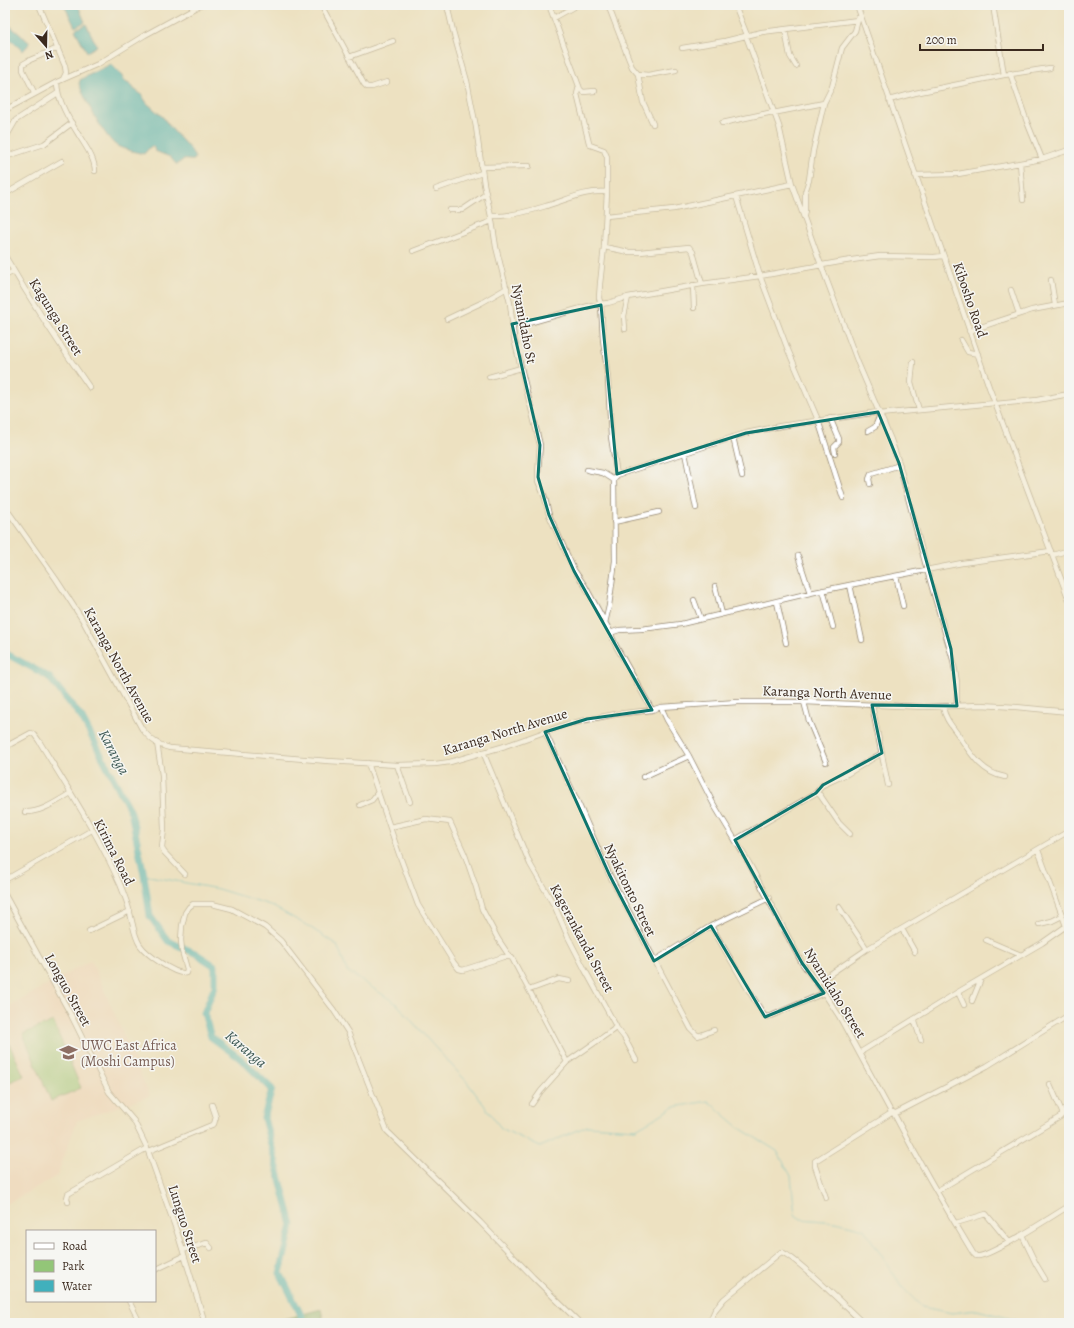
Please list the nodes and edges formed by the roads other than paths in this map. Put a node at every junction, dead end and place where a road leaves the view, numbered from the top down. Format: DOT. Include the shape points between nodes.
graph roads {
  1 [pos="39,5"];
  2 [pos="200,5"];
  3 [pos="321,5"];
  4 [pos="447,5"];
  5 [pos="549,5"];
  6 [pos="577,5"];
  7 [pos="608,5"];
  8 [pos="735,5"];
  9 [pos="856,5"];
  10 [pos="993,5"];
  11 [pos="554,18"];
  12 [pos="858,20"];
  13 [pos="785,30"];
  14 [pos="746,35"];
  15 [pos="393,41"];
  16 [pos="58,48"];
  17 [pos="682,48"];
  18 [pos="349,56"];
  19 [pos="796,66"];
  20 [pos="1050,68"];
  21 [pos="676,70"];
  22 [pos="638,74"];
  23 [pos="1010,74"];
  24 [pos="1004,75"];
  25 [pos="63,79"];
  26 [pos="56,82"];
  27 [pos="387,82"];
  28 [pos="579,86"];
  29 [pos="595,91"];
  30 [pos="58,93"];
  31 [pos="35,94"];
  32 [pos="889,100"];
  33 [pos="824,104"];
  34 [pos="5,110"];
  35 [pos="773,112"];
  36 [pos="72,123"];
  37 [pos="722,123"];
  38 [pos="653,124"];
  39 [pos="5,139"];
  40 [pos="1069,150"];
  41 [pos="5,157"];
  42 [pos="1042,159"];
  43 [pos="62,161"];
  44 [pos="1020,163"];
  45 [pos="530,166"];
  46 [pos="481,167"];
  47 [pos="95,171"];
  48 [pos="482,173"];
  49 [pos="914,175"];
  50 [pos="792,184"];
  51 [pos="436,189"];
  52 [pos="607,192"];
  53 [pos="5,194"];
  54 [pos="486,194"];
  55 [pos="736,196"];
  56 [pos="1023,200"];
  57 [pos="450,210"];
  58 [pos="606,216"];
  59 [pos="804,216"];
  60 [pos="491,218"];
  61 [pos="604,247"];
  62 [pos="413,251"];
  63 [pos="5,256"];
  64 [pos="943,256"];
  65 [pos="821,265"];
  66 [pos="14,271"];
  67 [pos="5,276"];
  68 [pos="760,276"];
  69 [pos="1051,280"];
  70 [pos="702,284"];
  71 [pos="693,285"];
  72 [pos="507,288"];
  73 [pos="1012,290"];
  74 [pos="628,297"];
  75 [pos="1069,303"];
  76 [pos="601,305"];
  77 [pos="1055,306"];
  78 [pos="694,308"];
  79 [pos="1019,314"];
  80 [pos="447,319"];
  81 [pos="512,324"];
  82 [pos="625,329"];
  83 [pos="969,331"];
  84 [pos="961,340"];
  85 [pos="978,354"];
  86 [pos="913,362"];
  87 [pos="520,368"];
  88 [pos="489,377"];
  89 [pos="90,388"];
  90 [pos="1069,394"];
  91 [pos="995,403"];
  92 [pos="919,410"];
  93 [pos="879,414"];
  94 [pos="830,418"];
  95 [pos="818,420"];
  96 [pos="868,431"];
  97 [pos="733,437"];
  98 [pos="685,453"];
  99 [pos="835,453"];
  100 [pos="900,465"];
  101 [pos="587,470"];
  102 [pos="617,474"];
  103 [pos="742,476"];
  104 [pos="614,480"];
  105 [pos="870,484"];
  106 [pos="842,498"];
  107 [pos="5,507"];
  108 [pos="696,508"];
  109 [pos="659,512"];
  110 [pos="614,522"];
  111 [pos="1069,550"];
  112 [pos="1052,553"];
  113 [pos="798,556"];
  114 [pos="927,570"];
  115 [pos="896,576"];
  116 [pos="850,585"];
  117 [pos="715,586"];
  118 [pos="823,590"];
  119 [pos="810,593"];
  120 [pos="694,600"];
  121 [pos="1069,600"];
  122 [pos="777,602"];
  123 [pos="903,606"];
  124 [pos="722,614"];
  125 [pos="700,619"];
  126 [pos="605,623"];
  127 [pos="833,627"];
  128 [pos="611,633"];
  129 [pos="862,640"];
  130 [pos="786,643"];
  131 [pos="804,702"];
  132 [pos="872,705"];
  133 [pos="957,706"];
  134 [pos="661,707"];
  135 [pos="943,707"];
  136 [pos="652,710"];
  137 [pos="1069,712"];
  138 [pos="545,732"];
  139 [pos="157,744"];
  140 [pos="5,747"];
  141 [pos="483,752"];
  142 [pos="882,753"];
  143 [pos="689,756"];
  144 [pos="826,762"];
  145 [pos="368,763"];
  146 [pos="397,765"];
  147 [pos="643,777"];
  148 [pos="1005,777"];
  149 [pos="888,785"];
  150 [pos="378,792"];
  151 [pos="71,793"];
  152 [pos="816,793"];
  153 [pos="410,802"];
  154 [pos="360,805"];
  155 [pos="25,812"];
  156 [pos="390,827"];
  157 [pos="92,830"];
  158 [pos="1069,831"];
  159 [pos="850,834"];
  160 [pos="735,840"];
  161 [pos="1038,850"];
  162 [pos="185,874"];
  163 [pos="5,880"];
  164 [pos="5,896"];
  165 [pos="769,898"];
  166 [pos="839,907"];
  167 [pos="130,911"];
  168 [pos="1062,916"];
  169 [pos="1039,924"];
  170 [pos="1068,925"];
  171 [pos="712,926"];
  172 [pos="902,928"];
  173 [pos="89,931"];
  174 [pos="1069,934"];
  175 [pos="986,940"];
  176 [pos="867,949"];
  177 [pos="915,952"];
  178 [pos="1021,955"];
  179 [pos="510,957"];
  180 [pos="654,961"];
  181 [pos="981,979"];
  182 [pos="570,981"];
  183 [pos="817,983"];
  184 [pos="529,990"];
  185 [pos="958,992"];
  186 [pos="824,993"];
  187 [pos="972,1001"];
  188 [pos="964,1005"];
  189 [pos="1069,1015"];
  190 [pos="914,1019"];
  191 [pos="616,1027"];
  192 [pos="714,1030"];
  193 [pos="921,1040"];
  194 [pos="859,1053"];
  195 [pos="636,1060"];
  196 [pos="567,1062"];
  197 [pos="1050,1084"];
  198 [pos="532,1104"];
  199 [pos="212,1105"];
  200 [pos="893,1112"];
  201 [pos="140,1134"];
  202 [pos="148,1149"];
  203 [pos="937,1191"];
  204 [pos="826,1198"];
  205 [pos="68,1202"];
  206 [pos="1069,1206"];
  207 [pos="956,1223"];
  208 [pos="1022,1235"];
  209 [pos="1009,1242"];
  210 [pos="211,1248"];
  211 [pos="183,1250"];
  212 [pos="184,1256"];
  213 [pos="156,1270"];
  214 [pos="1045,1279"];
  215 [pos="130,1302"];
  216 [pos="140,1323"];
  217 [pos="205,1323"];
  218 [pos="580,1323"];
  219 [pos="709,1323"];
  220 [pos="863,1323"];
  1 -- 16 [label="street"];
  2 -- 25 [label="street" via="98,64"];
  3 -- 18 [label="street"];
  4 -- 46 [label="street, Nyamidaho St" via="467,81"];
  5 -- 11 [label="street"];
  6 -- 11 [label="street"];
  7 -- 22 [label="street" via="632,67"];
  8 -- 14 [label="street"];
  9 -- 12 [label="street"];
  9 -- 32 [label="street, Kibosho Road"];
  10 -- 24 [label="street"];
  11 -- 28 [label="street"];
  12 -- 13 [label="street"];
  12 -- 33 [label="street" via="855,31 842,48 832,87"];
  13 -- 14 [label="street"];
  13 -- 19 [label="street" via="790,56"];
  14 -- 17 [label="street"];
  14 -- 35 [label="street"];
  15 -- 18 [label="street"];
  16 -- 25 [label="street" via="66,73"];
  16 -- 31 [label="street" via="23,64 23,70"];
  18 -- 27 [label="street" via="367,87"];
  20 -- 23 [label="street"];
  21 -- 22 [label="street" via="648,75"];
  22 -- 38 [label="street" via="642,102"];
  23 -- 24 [label="street"];
  23 -- 42 [label="street"];
  24 -- 32 [label="street" via="915,92"];
  25 -- 26 [label="street"];
  26 -- 30 [label="street"];
  26 -- 31 [label="street"];
  28 -- 29 [label="street" via="583,92"];
  28 -- 52 [label="street" via="578,101 589,143 604,150 607,156"];
  30 -- 36 [label="street"];
  30 -- 39 [label="street" via="16,120"];
  31 -- 34 [label="street"];
  32 -- 49 [label="street, Kibosho Road"];
  33 -- 35 [label="street"];
  33 -- 59 [label="street" via="805,192"];
  35 -- 37 [label="street"];
  35 -- 50 [label="street" via="783,140"];
  36 -- 41 [label="street" via="44,144"];
  36 -- 47 [label="street" via="93,160"];
  40 -- 42 [label="street"];
  42 -- 44 [label="street"];
  43 -- 53 [label="street"];
  44 -- 49 [label="street" via="958,174"];
  44 -- 56 [label="street"];
  45 -- 46 [label="street"];
  46 -- 48 [label="street, Nyamidaho St"];
  48 -- 51 [label="street"];
  48 -- 54 [label="street, Nyamidaho St"];
  49 -- 64 [label="street, Kibosho Road"];
  50 -- 55 [label="street"];
  50 -- 59 [label="street"];
  52 -- 58 [label="street"];
  52 -- 60 [label="street" via="592,192 546,206"];
  54 -- 57 [label="street" via="462,210"];
  54 -- 60 [label="street, Nyamidaho St"];
  55 -- 58 [label="street" via="674,209"];
  55 -- 68 [label="street"];
  58 -- 61 [label="street"];
  59 -- 65 [label="street"];
  60 -- 62 [label="street"];
  60 -- 72 [label="street, Nyamidaho St" via="497,255"];
  61 -- 70 [label="street" via="640,252 689,247"];
  61 -- 76 [label="street" via="599,291"];
  63 -- 66 [label="street, Kagunga Street"];
  64 -- 65 [label="street" via="880,256"];
  64 -- 83 [label="street, Kibosho Road"];
  65 -- 68 [label="street"];
  65 -- 93 [label="street"];
  66 -- 67 [label="street"];
  66 -- 89 [label="street, Kagunga Street" via="77,372"];
  68 -- 70 [label="street"];
  68 -- 95 [label="street"];
  69 -- 77 [label="street"];
  70 -- 71 [label="street"];
  71 -- 74 [label="street"];
  71 -- 78 [label="street"];
  72 -- 80 [label="street"];
  72 -- 81 [label="street, Nyamidaho St"];
  73 -- 79 [label="street"];
  74 -- 76 [label="street"];
  74 -- 82 [label="street" via="624,316"];
  75 -- 77 [label="street"];
  76 -- 81 [label="street" via="580,308 525,324"];
  76 -- 102 [label="street" via="611,437"];
  77 -- 79 [label="street"];
  79 -- 83 [label="street"];
  81 -- 87 [label="street, Nyamidaho St"];
  83 -- 85 [label="street, Kibosho Road"];
  84 -- 85 [label="street" via="968,352"];
  85 -- 91 [label="street, Kibosho Road"];
  86 -- 92 [label="street" via="911,382"];
  87 -- 88 [label="street"];
  87 -- 126 [label="street, Nyamidaho St" via="540,445 538,477 549,515 574,571"];
  90 -- 91 [label="street" via="1037,400"];
  91 -- 92 [label="street"];
  91 -- 112 [label="street, Kibosho Road"];
  92 -- 93 [label="street"];
  93 -- 94 [label="street"];
  93 -- 96 [label="street" via="877,425"];
  93 -- 100 [label="street"];
  94 -- 95 [label="street"];
  94 -- 99 [label="street" via="839,439 834,447"];
  95 -- 97 [label="street"];
  95 -- 106 [label="street"];
  97 -- 98 [label="street"];
  97 -- 103 [label="street"];
  98 -- 102 [label="street"];
  98 -- 108 [label="street"];
  100 -- 105 [label="street" via="871,474"];
  100 -- 114 [label="street"];
  101 -- 104 [label="street" via="603,473"];
  102 -- 104 [label="street"];
  104 -- 110 [label="street"];
  107 -- 139 [label="street, Karanga North Avenue" via="82,619 142,729"];
  109 -- 110 [label="street"];
  110 -- 126 [label="street" via="614,576"];
  111 -- 112 [label="street"];
  112 -- 114 [label="street" via="962,563"];
  112 -- 121 [label="street, Kibosho Road"];
  113 -- 119 [label="street"];
  114 -- 115 [label="street"];
  114 -- 133 [label="street" via="953,660 957,682"];
  115 -- 116 [label="street"];
  115 -- 123 [label="street"];
  116 -- 118 [label="street"];
  116 -- 129 [label="street"];
  117 -- 124 [label="street"];
  118 -- 119 [label="street"];
  118 -- 127 [label="street"];
  119 -- 122 [label="street"];
  120 -- 125 [label="street"];
  122 -- 124 [label="street"];
  122 -- 130 [label="street"];
  124 -- 125 [label="street"];
  125 -- 128 [label="street" via="671,626 619,630"];
  126 -- 128 [label="street, Nyamidaho St"];
  128 -- 136 [label="street, Nyamidaho St" via="617,650"];
  131 -- 132 [label="street, Karanga North Avenue"];
  131 -- 134 [label="street, Karanga North Avenue" via="738,702"];
  131 -- 144 [label="street" via="808,721"];
  132 -- 135 [label="street, Karanga North Avenue"];
  132 -- 142 [label="street"];
  133 -- 135 [label="street, Karanga North Avenue"];
  133 -- 137 [label="street, Karanga North Avenue" via="981,705"];
  134 -- 136 [label="street, Karanga North Avenue"];
  134 -- 143 [label="street, Nyamidaho Street"];
  135 -- 148 [label="street" via="947,721 973,757 989,771"];
  136 -- 138 [label="street, Karanga North Avenue" via="587,719"];
  138 -- 141 [label="street, Karanga North Avenue"];
  138 -- 180 [label="street, Nyakitonto Street" via="609,874"];
  139 -- 145 [label="street, Karanga North Avenue" via="170,748"];
  139 -- 162 [label="street" via="162,768 162,847"];
  140 -- 151 [label="street, Kirima Road" via="28,734 34,734"];
  141 -- 146 [label="street, Karanga North Avenue" via="435,764"];
  141 -- 191 [label="street, Kagerankanda Street" via="530,864 555,907 578,957"];
  142 -- 149 [label="street"];
  142 -- 152 [label="street" via="847,774 823,784"];
  143 -- 147 [label="street"];
  143 -- 160 [label="street, Nyamidaho Street"];
  145 -- 146 [label="street, Karanga North Avenue"];
  145 -- 150 [label="street"];
  146 -- 153 [label="street"];
  150 -- 154 [label="street" via="372,800"];
  150 -- 156 [label="street"];
  151 -- 155 [label="street" via="41,809"];
  151 -- 157 [label="street, Kirima Road"];
  152 -- 159 [label="street"];
  152 -- 160 [label="street"];
  156 -- 179 [label="street" via="426,818 450,822 465,855 482,909"];
  156 -- 179 [label="street" via="418,905 457,967 463,970"];
  157 -- 163 [label="street"];
  157 -- 167 [label="street, Kirima Road"];
  158 -- 161 [label="street"];
  160 -- 165 [label="street, Nyamidaho Street"];
  161 -- 168 [label="street"];
  161 -- 172 [label="street"];
  164 -- 201 [label="street, Longuo Street" via="109,1092 130,1116"];
  165 -- 171 [label="street"];
  165 -- 183 [label="street, Nyamidaho Street" via="802,963"];
  166 -- 176 [label="street"];
  167 -- 173 [label="street"];
  167 -- 218 [label="street, Kirima Road" via="136,937 143,950 172,970 183,974 187,969 182,951 182,926 185,913 193,904 232,908 265,927 281,941 348,1032 392,1138"];
  168 -- 169 [label="street"];
  168 -- 170 [label="street"];
  170 -- 174 [label="street"];
  170 -- 178 [label="street"];
  171 -- 180 [label="street"];
  171 -- 186 [label="street" via="765,1017"];
  172 -- 176 [label="street"];
  172 -- 177 [label="street"];
  175 -- 178 [label="street"];
  176 -- 183 [label="street"];
  178 -- 181 [label="street"];
  179 -- 184 [label="street"];
  180 -- 192 [label="street, Nyakitonto Street" via="696,1036"];
  181 -- 185 [label="street"];
  181 -- 187 [label="street"];
  182 -- 184 [label="street" via="559,979"];
  183 -- 186 [label="street, Nyamidaho Street"];
  184 -- 196 [label="street"];
  185 -- 188 [label="street"];
  185 -- 190 [label="street"];
  186 -- 194 [label="street, Nyamidaho Street"];
  189 -- 200 [label="street" via="987,1066 916,1104"];
  190 -- 193 [label="street"];
  190 -- 194 [label="street"];
  191 -- 195 [label="street, Kagerankanda Street"];
  191 -- 196 [label="street"];
  194 -- 200 [label="street, Nyamidaho Street"];
  196 -- 198 [label="street"];
  197 -- 203 [label="street" via="1062,1112 1060,1117"];
  199 -- 202 [label="street" via="216,1117 214,1124"];
  200 -- 203 [label="street, Nyamidaho Street" via="905,1138"];
  200 -- 204 [label="street" via="816,1161 815,1166"];
  201 -- 202 [label="street, Lunguo Street"];
  202 -- 205 [label="street" via="68,1194"];
  202 -- 211 [label="street, Lunguo Street"];
  203 -- 207 [label="street, Nyamidaho Street"];
  206 -- 208 [label="street"];
  207 -- 209 [label="street" via="986,1214"];
  207 -- 209 [label="street, Nyamidaho Street" via="973,1253 978,1257"];
  208 -- 209 [label="street"];
  208 -- 214 [label="street"];
  210 -- 211 [label="street" via="207,1243"];
  211 -- 212 [label="street, Lunguo Street"];
  212 -- 213 [label="street"];
  212 -- 217 [label="street, Lunguo Street"];
  215 -- 216 [label="street"];
  219 -- 220 [label="street" via="724,1299 783,1252"];
}
